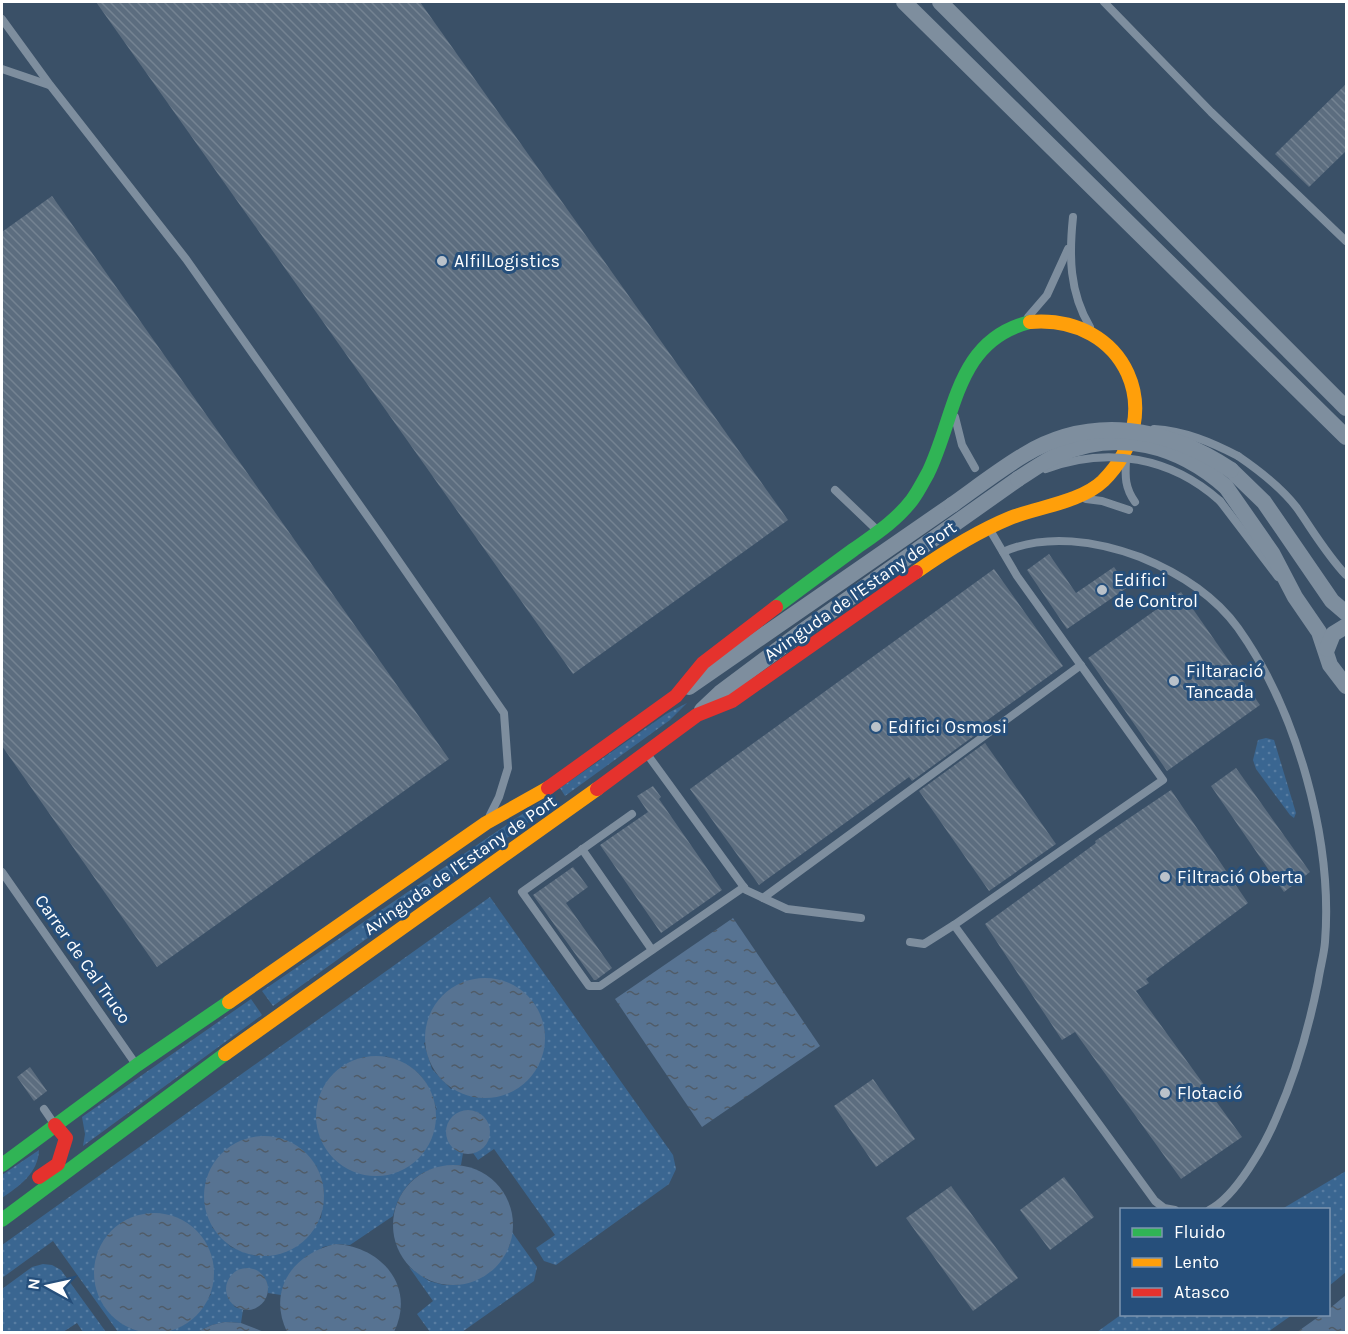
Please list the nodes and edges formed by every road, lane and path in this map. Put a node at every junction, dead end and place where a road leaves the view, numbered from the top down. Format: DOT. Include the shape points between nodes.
graph roads {
  1 [pos="904,2"];
  2 [pos="940,2"];
  3 [pos="1104,2"];
  4 [pos="2,19"];
  5 [pos="2,69"];
  6 [pos="50,85"];
  7 [pos="1073,217"];
  8 [pos="1347,241"];
  9 [pos="1070,246"];
  10 [pos="1019,326"];
  11 [pos="1097,336"];
  12 [pos="957,390"];
  13 [pos="1347,408"];
  14 [pos="1347,437"];
  15 [pos="1126,451"];
  16 [pos="1234,463"];
  17 [pos="975,468"];
  18 [pos="835,490"];
  19 [pos="1068,500"];
  20 [pos="958,511"];
  21 [pos="989,527"];
  22 [pos="880,532"];
  23 [pos="1003,552"];
  24 [pos="1347,575"];
  25 [pos="1347,613"];
  26 [pos="1347,626"];
  27 [pos="1327,649"];
  28 [pos="1081,665"];
  29 [pos="1341,673"];
  30 [pos="1347,686"];
  31 [pos="676,696"];
  32 [pos="697,715"];
  33 [pos="646,753"];
  34 [pos="632,814"];
  35 [pos="486,823"];
  36 [pos="582,849"];
  37 [pos="2,872"];
  38 [pos="744,887"];
  39 [pos="763,898"];
  40 [pos="861,918"];
  41 [pos="954,924"];
  42 [pos="910,942"];
  43 [pos="652,950"];
  44 [pos="136,1065"];
  45 [pos="44,1109"];
  46 [pos="55,1125"];
  47 [pos="2,1165"];
  48 [pos="2,1204"];
  49 [pos="1164,1208"];
  50 [pos="1211,1208"];
  51 [pos="2,1220"];
  1 -- 14 [label="street"];
  2 -- 13 [label="street"];
  3 -- 8 [label="lane" via="1211,112"];
  4 -- 6 [label="lane"];
  5 -- 6 [label="lane"];
  6 -- 35 [label="lane" via="186,259 504,713 508,768 500,797"];
  7 -- 9 [label="lane"];
  9 -- 10 [label="lane" via="1047,295"];
  9 -- 11 [label="lane" via="1074,292"];
  10 -- 11 [label="street, Avinguda de l'Estany de Port" via="1032,322 1059,323"];
  10 -- 12 [label="street, Avinguda de l'Estany de Port" via="985,345"];
  11 -- 15 [label="street, Avinguda de l'Estany de Port" via="1124,365 1134,392 1135,422"];
  12 -- 17 [label="lane" via="958,432"];
  12 -- 22 [label="street, Avinguda de l'Estany de Port" via="936,456 920,488"];
  15 -- 19 [label="street, Avinguda de l'Estany de Port" via="1103,481"];
  15 -- 19 [label="lane" via="1125,478 1132,506 1092,499"];
  16 -- 20 [label="street, bridge" via="1127,429 1076,435 1042,446 1010,464"];
  16 -- 24 [label="lane" via="1266,476"];
  16 -- 25 [label="street" via="1332,601"];
  18 -- 22 [label="lane"];
  19 -- 21 [label="street, Avinguda de l'Estany de Port"];
  20 -- 27 [label="street, bridge" via="1070,450 1130,443 1156,447 1206,471 1272,553"];
  20 -- 31 [label="street"];
  20 -- 32 [label="street" via="729,686"];
  21 -- 23 [label="lane"];
  21 -- 32 [label="street, Avinguda de l'Estany de Port" via="957,543 732,701"];
  22 -- 31 [label="street, Avinguda de l'Estany de Port" via="704,663"];
  23 -- 28 [label="lane"];
  23 -- 50 [label="lane" via="1031,542 1087,543 1118,549 1185,579 1237,627 1284,711 1305,772 1320,833 1326,897 1325,943 1312,1011 1289,1090 1268,1138 1225,1200"];
  26 -- 27 [label="street" via="1333,634"];
  27 -- 29 [label="street" via="1327,657"];
  28 -- 39 [label="lane"];
  28 -- 41 [label="lane" via="1163,780"];
  29 -- 30 [label="street"];
  31 -- 35 [label="street, Avinguda de l'Estany de Port" via="550,787"];
  32 -- 33 [label="street, Avinguda de l'Estany de Port"];
  33 -- 38 [label="lane"];
  33 -- 51 [label="street, Avinguda de l'Estany de Port" via="273,1019"];
  34 -- 36 [label="lane"];
  35 -- 44 [label="street, Avinguda de l'Estany de Port"];
  36 -- 43 [label="lane"];
  36 -- 43 [label="lane" via="522,891 589,986 600,986"];
  37 -- 44 [label="lane, Carrer de Cal Truco"];
  38 -- 39 [label="lane"];
  38 -- 43 [label="lane"];
  39 -- 40 [label="lane" via="787,909"];
  41 -- 42 [label="lane" via="924,944"];
  41 -- 49 [label="lane" via="1155,1201"];
  44 -- 46 [label="street, Avinguda de l'Estany de Port"];
  45 -- 46 [label="lane"];
  46 -- 47 [label="street, Avinguda de l'Estany de Port"];
  46 -- 48 [label="street" via="66,1138 58,1164"];
}
